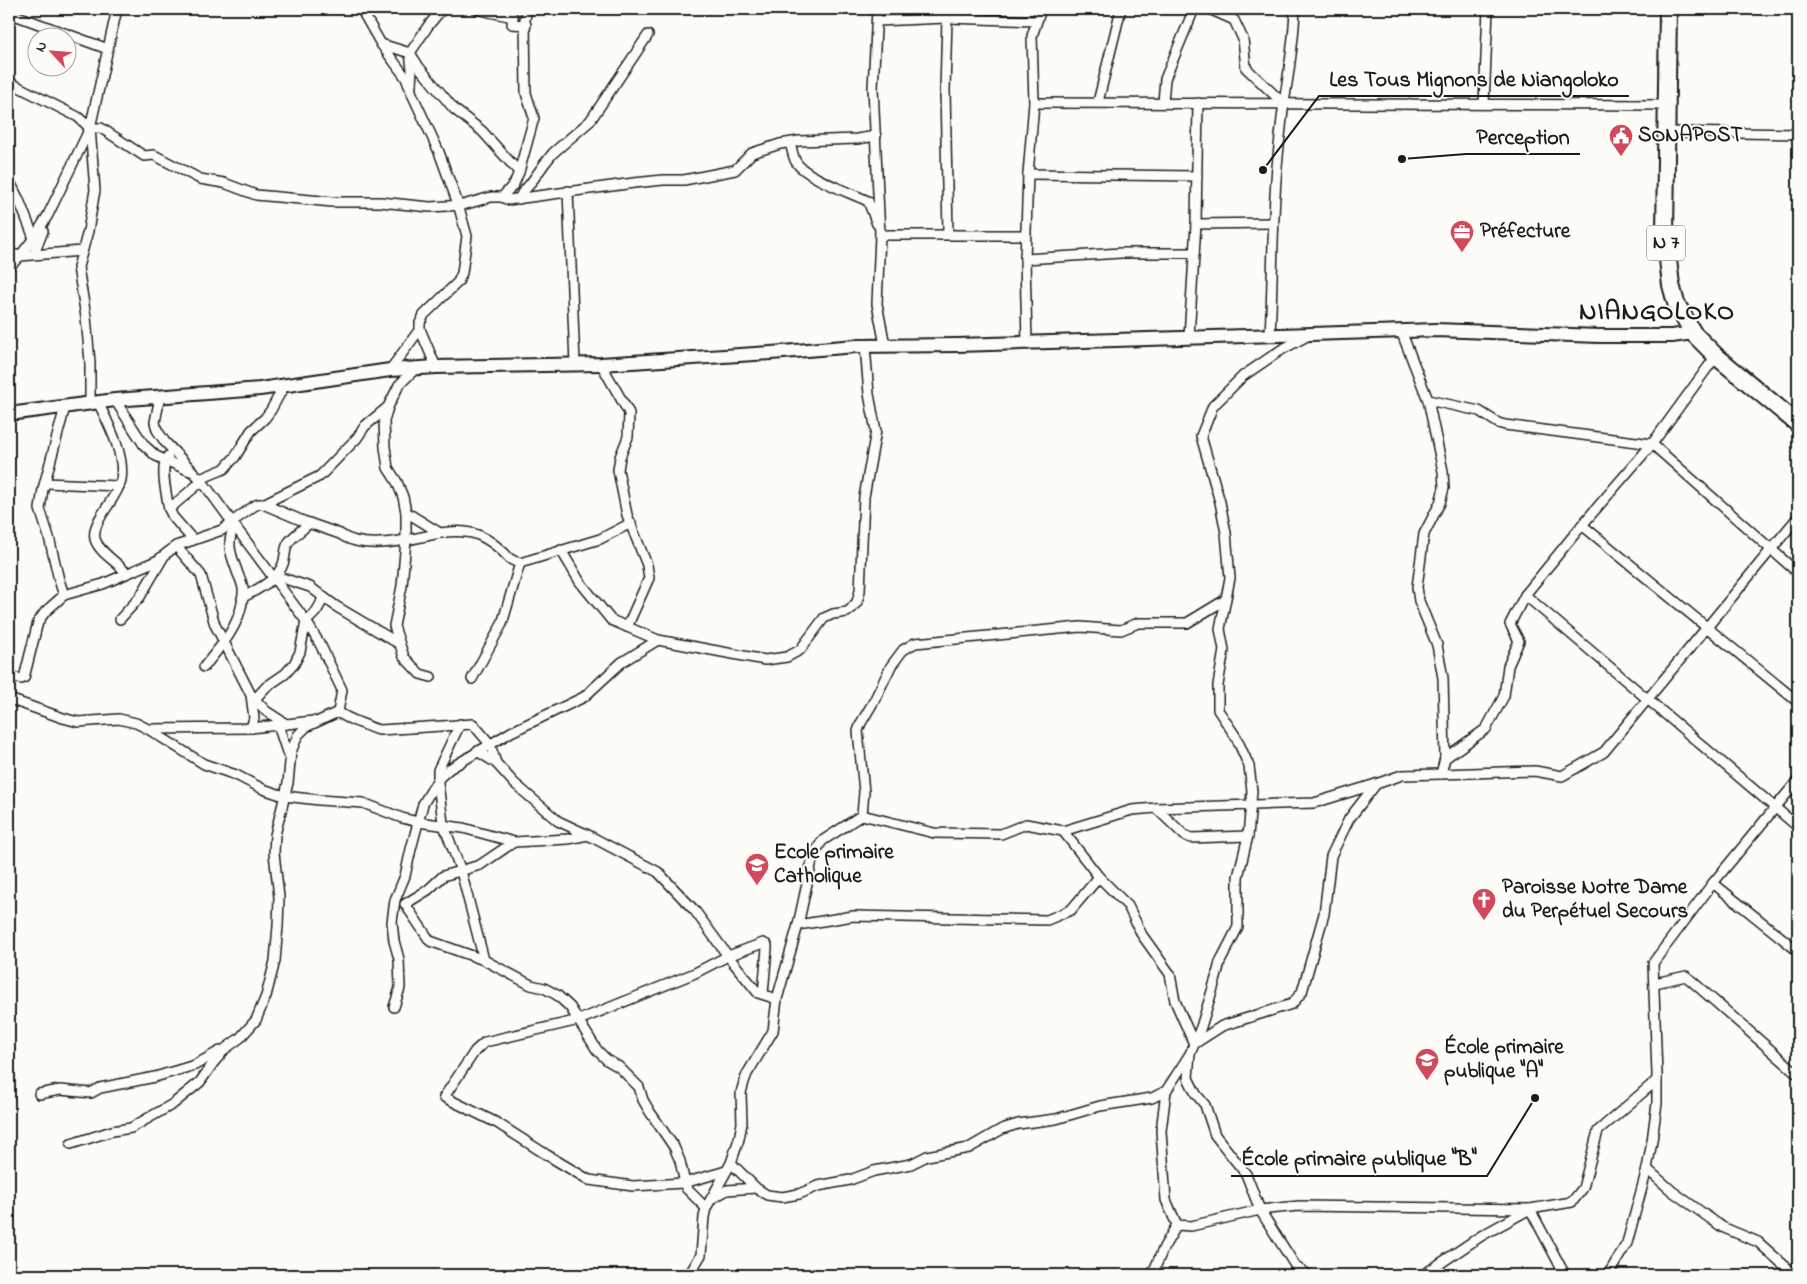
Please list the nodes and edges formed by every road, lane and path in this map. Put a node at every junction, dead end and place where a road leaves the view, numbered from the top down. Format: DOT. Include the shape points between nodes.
graph roads {
  1 [pos="117,9"];
  2 [pos="361,9"];
  3 [pos="442,9"];
  4 [pos="475,9"];
  5 [pos="527,9"];
  6 [pos="877,9"];
  7 [pos="1041,9"];
  8 [pos="1121,9"];
  9 [pos="1194,9"];
  10 [pos="1209,9"];
  11 [pos="1295,9"];
  12 [pos="1488,9"];
  13 [pos="1668,9"];
  14 [pos="9,13"];
  15 [pos="947,18"];
  16 [pos="877,21"];
  17 [pos="1036,21"];
  18 [pos="526,26"];
  19 [pos="648,35"];
  20 [pos="381,44"];
  21 [pos="108,49"];
  22 [pos="410,53"];
  23 [pos="9,82"];
  24 [pos="411,91"];
  25 [pos="1098,102"];
  26 [pos="1163,102"];
  27 [pos="1034,103"];
  28 [pos="1198,103"];
  29 [pos="1284,104"];
  30 [pos="1484,104"];
  31 [pos="1667,105"];
  32 [pos="90,128"];
  33 [pos="1667,132"];
  34 [pos="1798,134"];
  35 [pos="876,136"];
  36 [pos="790,143"];
  37 [pos="519,172"];
  38 [pos="1028,174"];
  39 [pos="1197,176"];
  40 [pos="9,180"];
  41 [pos="568,191"];
  42 [pos="502,197"];
  43 [pos="519,199"];
  44 [pos="459,206"];
  45 [pos="48,215"];
  46 [pos="1196,224"];
  47 [pos="1273,224"];
  48 [pos="879,232"];
  49 [pos="948,234"];
  50 [pos="1026,234"];
  51 [pos="34,238"];
  52 [pos="82,251"];
  53 [pos="9,253"];
  54 [pos="1194,253"];
  55 [pos="34,254"];
  56 [pos="20,256"];
  57 [pos="1025,259"];
  58 [pos="9,267"];
  59 [pos="420,329"];
  60 [pos="1401,331"];
  61 [pos="1693,333"];
  62 [pos="1313,334"];
  63 [pos="1270,335"];
  64 [pos="1189,337"];
  65 [pos="1028,343"];
  66 [pos="885,345"];
  67 [pos="865,346"];
  68 [pos="1716,356"];
  69 [pos="575,364"];
  70 [pos="601,364"];
  71 [pos="436,367"];
  72 [pos="416,368"];
  73 [pos="390,370"];
  74 [pos="284,386"];
  75 [pos="160,397"];
  76 [pos="115,400"];
  77 [pos="1428,400"];
  78 [pos="94,403"];
  79 [pos="65,407"];
  80 [pos="388,407"];
  81 [pos="9,414"];
  82 [pos="1797,420"];
  83 [pos="1652,444"];
  84 [pos="172,450"];
  85 [pos="164,460"];
  86 [pos="193,472"];
  87 [pos="201,480"];
  88 [pos="45,483"];
  89 [pos="118,486"];
  90 [pos="263,504"];
  91 [pos="169,509"];
  92 [pos="406,512"];
  93 [pos="1798,516"];
  94 [pos="309,523"];
  95 [pos="631,523"];
  96 [pos="233,524"];
  97 [pos="1582,524"];
  98 [pos="440,533"];
  99 [pos="193,540"];
  100 [pos="406,540"];
  101 [pos="176,546"];
  102 [pos="1770,549"];
  103 [pos="562,550"];
  104 [pos="165,554"];
  105 [pos="520,563"];
  106 [pos="1798,572"];
  107 [pos="126,573"];
  108 [pos="275,577"];
  109 [pos="64,595"];
  110 [pos="1525,595"];
  111 [pos="323,597"];
  112 [pos="242,598"];
  113 [pos="1225,600"];
  114 [pos="120,618"];
  115 [pos="306,621"];
  116 [pos="627,627"];
  117 [pos="1706,627"];
  118 [pos="658,640"];
  119 [pos="224,642"];
  120 [pos="398,643"];
  121 [pos="204,667"];
  122 [pos="9,676"];
  123 [pos="431,677"];
  124 [pos="472,679"];
  125 [pos="253,697"];
  126 [pos="9,698"];
  127 [pos="1647,699"];
  128 [pos="1798,702"];
  129 [pos="338,712"];
  130 [pos="321,720"];
  131 [pos="460,724"];
  132 [pos="282,725"];
  133 [pos="251,728"];
  134 [pos="148,729"];
  135 [pos="490,744"];
  136 [pos="477,751"];
  137 [pos="1445,758"];
  138 [pos="290,763"];
  139 [pos="496,763"];
  140 [pos="1441,774"];
  141 [pos="438,779"];
  142 [pos="1798,780"];
  143 [pos="1376,784"];
  144 [pos="284,796"];
  145 [pos="1250,804"];
  146 [pos="1156,808"];
  147 [pos="1775,808"];
  148 [pos="862,815"];
  149 [pos="418,822"];
  150 [pos="444,827"];
  151 [pos="1798,827"];
  152 [pos="1063,831"];
  153 [pos="588,835"];
  154 [pos="1248,836"];
  155 [pos="514,842"];
  156 [pos="461,871"];
  157 [pos="1099,877"];
  158 [pos="1713,883"];
  159 [pos="405,904"];
  160 [pos="393,914"];
  161 [pos="798,925"];
  162 [pos="1798,951"];
  163 [pos="728,956"];
  164 [pos="484,960"];
  165 [pos="1655,983"];
  166 [pos="763,994"];
  167 [pos="777,999"];
  168 [pos="394,1007"];
  169 [pos="579,1020"];
  170 [pos="1194,1044"];
  171 [pos="225,1049"];
  172 [pos="1190,1054"];
  173 [pos="1798,1074"];
  174 [pos="1657,1080"];
  175 [pos="1166,1091"];
  176 [pos="39,1094"];
  177 [pos="71,1144"];
  178 [pos="731,1163"];
  179 [pos="1647,1169"];
  180 [pos="726,1171"];
  181 [pos="684,1182"];
  182 [pos="756,1188"];
  183 [pos="711,1199"];
  184 [pos="706,1208"];
  185 [pos="1530,1209"];
  186 [pos="1260,1210"];
  187 [pos="1177,1225"];
  188 [pos="693,1274"];
  189 [pos="1152,1275"];
  190 [pos="1308,1275"];
  191 [pos="1423,1275"];
  192 [pos="1565,1275"];
  193 [pos="1608,1275"];
  194 [pos="1794,1275"];
  1 -- 21 [label="street"];
  2 -- 20 [label="street"];
  3 -- 22 [label="street"];
  4 -- 18 [label="street" via="513,17 512,24"];
  5 -- 18 [label="street"];
  6 -- 16 [label="street"];
  7 -- 17 [label="street"];
  8 -- 25 [label="street"];
  9 -- 26 [label="street" via="1165,79"];
  10 -- 29 [label="street" via="1234,20 1243,39 1246,68"];
  11 -- 29 [label="street" via="1292,58"];
  12 -- 30 [label="street"];
  13 -- 31 [label="highway, N 7"];
  14 -- 21 [label="street"];
  15 -- 16 [label="street"];
  15 -- 17 [label="street"];
  15 -- 49 [label="street"];
  16 -- 35 [label="street" via="873,88"];
  17 -- 27 [label="street" via="1032,36"];
  18 -- 37 [label="street" via="526,93 534,118"];
  19 -- 43 [label="street" via="590,121 553,153"];
  20 -- 22 [label="street"];
  20 -- 24 [label="street" via="406,78"];
  21 -- 32 [label="street"];
  22 -- 24 [label="street"];
  22 -- 37 [label="street" via="454,109 482,131"];
  23 -- 32 [label="street" via="78,117"];
  24 -- 44 [label="street"];
  25 -- 26 [label="street"];
  25 -- 27 [label="street"];
  26 -- 28 [label="street"];
  27 -- 38 [label="street"];
  28 -- 29 [label="street"];
  28 -- 39 [label="street"];
  29 -- 30 [label="street"];
  29 -- 47 [label="street"];
  30 -- 31 [label="street"];
  31 -- 33 [label="highway, N 7"];
  32 -- 44 [label="street" via="101,128 144,156 154,154 200,180 224,183 256,195 333,202"];
  32 -- 45 [label="street"];
  32 -- 52 [label="street" via="95,190"];
  33 -- 34 [label="street"];
  33 -- 61 [label="highway, N 7" via="1665,234 1671,285 1676,304"];
  35 -- 36 [label="street"];
  35 -- 48 [label="street"];
  36 -- 41 [label="street" via="752,153 735,170 718,174"];
  36 -- 48 [label="street" via="802,168 868,201"];
  37 -- 42 [label="street" via="514,184"];
  38 -- 39 [label="street"];
  38 -- 50 [label="street"];
  39 -- 46 [label="street"];
  40 -- 51 [label="street"];
  41 -- 43 [label="street"];
  41 -- 69 [label="street"];
  42 -- 43 [label="street"];
  42 -- 44 [label="street" via="491,196"];
  44 -- 59 [label="street" via="467,236 462,273 454,288 424,315"];
  45 -- 51 [label="street"];
  45 -- 55 [label="street"];
  46 -- 47 [label="street"];
  46 -- 54 [label="street"];
  47 -- 63 [label="street"];
  48 -- 49 [label="street"];
  48 -- 66 [label="street" via="877,304"];
  49 -- 50 [label="street"];
  50 -- 57 [label="street"];
  51 -- 56 [label="street"];
  52 -- 55 [label="street"];
  52 -- 78 [label="street" via="78,267"];
  53 -- 56 [label="street"];
  54 -- 57 [label="street" via="1121,253"];
  54 -- 64 [label="street"];
  55 -- 56 [label="street"];
  56 -- 58 [label="street"];
  57 -- 65 [label="street"];
  59 -- 71 [label="street"];
  59 -- 73 [label="street"];
  60 -- 61 [label="main road" via="1599,336"];
  60 -- 62 [label="main road"];
  60 -- 77 [label="street"];
  61 -- 68 [label="highway, N 7"];
  62 -- 63 [label="main road"];
  62 -- 113 [label="street" via="1281,350 1243,376 1213,406 1201,436 1226,533 1230,578"];
  63 -- 64 [label="main road"];
  64 -- 65 [label="main road"];
  65 -- 66 [label="main road"];
  66 -- 67 [label="main road"];
  67 -- 70 [label="main road"];
  67 -- 118 [label="street" via="876,431 864,497 857,602 847,612 824,618 800,650 787,657 765,660"];
  68 -- 82 [label="highway, N 7"];
  68 -- 83 [label="street"];
  69 -- 70 [label="main road"];
  69 -- 71 [label="main road"];
  70 -- 95 [label="street" via="629,413 628,437 618,470 626,515"];
  71 -- 72 [label="main road"];
  72 -- 73 [label="main road"];
  72 -- 80 [label="street" via="399,385"];
  73 -- 74 [label="main road"];
  74 -- 75 [label="main road"];
  74 -- 87 [label="street" via="271,410 251,431 235,457 224,469"];
  75 -- 76 [label="main road"];
  75 -- 84 [label="street" via="155,422"];
  76 -- 78 [label="main road"];
  76 -- 85 [label="street" via="144,445"];
  77 -- 83 [label="street" via="1479,411 1505,426"];
  77 -- 137 [label="street" via="1444,488 1424,534 1417,587 1419,601 1437,645 1443,678"];
  78 -- 79 [label="main road"];
  78 -- 89 [label="street" via="116,440 121,479"];
  79 -- 81 [label="main road"];
  79 -- 88 [label="street"];
  80 -- 90 [label="street" via="365,426 320,476"];
  80 -- 92 [label="street" via="384,421 388,468 400,489"];
  83 -- 97 [label="street"];
  83 -- 102 [label="street"];
  84 -- 85 [label="street"];
  84 -- 86 [label="street"];
  85 -- 86 [label="street"];
  85 -- 91 [label="street"];
  86 -- 87 [label="street"];
  87 -- 91 [label="street"];
  87 -- 96 [label="street"];
  88 -- 89 [label="street"];
  88 -- 109 [label="street" via="40,509"];
  89 -- 107 [label="street" via="97,523 95,539"];
  90 -- 94 [label="street"];
  90 -- 96 [label="street" via="254,506"];
  91 -- 99 [label="street"];
  92 -- 98 [label="street"];
  92 -- 100 [label="street"];
  93 -- 102 [label="street"];
  94 -- 100 [label="street" via="345,538 376,544"];
  94 -- 108 [label="street" via="289,541 281,569"];
  95 -- 103 [label="street" via="600,539"];
  95 -- 116 [label="street" via="649,578"];
  96 -- 99 [label="street"];
  96 -- 108 [label="street"];
  96 -- 112 [label="street" via="229,544 243,587"];
  97 -- 110 [label="street"];
  97 -- 117 [label="street"];
  98 -- 100 [label="street"];
  98 -- 105 [label="street" via="457,530 478,533 509,559"];
  99 -- 101 [label="street"];
  100 -- 120 [label="street" via="394,626"];
  101 -- 104 [label="street"];
  101 -- 119 [label="street" via="201,575"];
  102 -- 106 [label="street"];
  102 -- 117 [label="street"];
  103 -- 105 [label="street"];
  103 -- 116 [label="street" via="580,582 611,620"];
  104 -- 107 [label="street"];
  104 -- 114 [label="street" via="140,597"];
  105 -- 124 [label="street" via="502,624"];
  107 -- 109 [label="street" via="103,584"];
  108 -- 111 [label="street" via="310,587"];
  108 -- 112 [label="street"];
  108 -- 115 [label="street"];
  109 -- 122 [label="street" via="38,622 24,678"];
  110 -- 127 [label="street"];
  110 -- 137 [label="street" via="1510,624 1519,641 1508,666 1504,696 1486,729"];
  111 -- 115 [label="street" via="321,606"];
  111 -- 120 [label="street"];
  112 -- 119 [label="street" via="236,623"];
  113 -- 145 [label="street" via="1220,629 1224,650 1218,710 1236,737 1249,766"];
  113 -- 148 [label="street" via="1187,623 1138,623 1121,630 1080,627 990,635 915,643 903,650 891,666 858,732 864,792"];
  115 -- 125 [label="street" via="300,652 294,664"];
  115 -- 129 [label="street" via="342,690"];
  116 -- 118 [label="street"];
  117 -- 127 [label="street"];
  117 -- 128 [label="street"];
  118 -- 135 [label="street" via="622,662 584,697"];
  119 -- 121 [label="street"];
  119 -- 125 [label="street"];
  120 -- 123 [label="street" via="414,668"];
  125 -- 132 [label="street"];
  125 -- 133 [label="street"];
  126 -- 134 [label="street" via="78,722 119,719"];
  127 -- 140 [label="street" via="1604,752 1562,776 1535,771"];
  127 -- 147 [label="street"];
  129 -- 130 [label="street"];
  129 -- 131 [label="street" via="380,730"];
  130 -- 132 [label="street"];
  130 -- 138 [label="street" via="298,735 293,743"];
  131 -- 135 [label="street" via="473,724"];
  131 -- 141 [label="street" via="438,770"];
  132 -- 133 [label="street"];
  132 -- 138 [label="street"];
  133 -- 134 [label="street"];
  134 -- 144 [label="street" via="204,764"];
  135 -- 136 [label="street"];
  135 -- 139 [label="street"];
  136 -- 139 [label="street"];
  136 -- 141 [label="street"];
  137 -- 140 [label="street"];
  138 -- 144 [label="street"];
  139 -- 153 [label="street" via="558,821"];
  140 -- 143 [label="street" via="1402,775"];
  141 -- 149 [label="street"];
  141 -- 150 [label="street"];
  142 -- 147 [label="street"];
  143 -- 145 [label="street" via="1314,803"];
  143 -- 170 [label="street" via="1349,819 1331,856 1324,914 1302,992 1292,1004 1222,1026"];
  144 -- 149 [label="street" via="363,803"];
  144 -- 171 [label="street" via="274,853 278,903 275,961 256,1020"];
  145 -- 146 [label="street"];
  145 -- 154 [label="street"];
  146 -- 152 [label="street" via="1132,810"];
  146 -- 154 [label="street" via="1184,836"];
  147 -- 151 [label="street"];
  147 -- 158 [label="street"];
  148 -- 152 [label="street" via="934,832 1001,834 1026,824"];
  148 -- 161 [label="street" via="822,840 813,856"];
  149 -- 150 [label="street"];
  149 -- 160 [label="street"];
  150 -- 155 [label="street" via="463,828"];
  150 -- 156 [label="street"];
  152 -- 157 [label="street"];
  153 -- 155 [label="street"];
  153 -- 163 [label="street" via="658,872 695,911"];
  154 -- 170 [label="street" via="1238,877 1238,927 1220,962"];
  155 -- 156 [label="street" via="480,865"];
  156 -- 159 [label="street" via="444,876"];
  156 -- 164 [label="street"];
  157 -- 161 [label="street" via="1071,910 1047,920 853,916"];
  157 -- 170 [label="street" via="1128,906 1142,935 1170,974 1175,1002"];
  158 -- 162 [label="street"];
  158 -- 165 [label="street" via="1653,964"];
  159 -- 160 [label="street"];
  159 -- 164 [label="street" via="430,941"];
  160 -- 168 [label="street" via="394,941 400,959 400,988"];
  161 -- 167 [label="street"];
  163 -- 166 [label="street" via="758,993"];
  163 -- 166 [label="street" via="761,943 767,945"];
  163 -- 169 [label="street"];
  164 -- 169 [label="street" via="557,996"];
  165 -- 173 [label="street" via="1686,976"];
  165 -- 174 [label="street"];
  166 -- 167 [label="street"];
  167 -- 178 [label="street" via="773,1031 744,1082 742,1124"];
  169 -- 181 [label="street" via="597,1050 639,1087 650,1112 674,1147"];
  169 -- 181 [label="street" via="485,1042 475,1051 444,1097 498,1123 589,1180 633,1186"];
  170 -- 172 [label="street"];
  171 -- 176 [label="street" via="195,1065 91,1093 60,1090"];
  171 -- 177 [label="street" via="200,1082 172,1104 130,1128"];
  172 -- 175 [label="street"];
  172 -- 186 [label="street" via="1190,1084 1205,1105 1214,1135 1246,1174"];
  174 -- 179 [label="street" via="1657,1103"];
  174 -- 185 [label="street" via="1598,1131 1583,1188 1572,1202"];
  175 -- 182 [label="street" via="1152,1098 1100,1106 1056,1120 1018,1124 1002,1129 969,1148 927,1156 911,1164 874,1171 798,1194 774,1196"];
  175 -- 187 [label="street" via="1161,1131 1166,1200"];
  178 -- 180 [label="street"];
  178 -- 182 [label="street"];
  179 -- 193 [label="street" via="1627,1243"];
  179 -- 194 [label="street" via="1722,1228 1758,1242"];
  180 -- 181 [label="street"];
  180 -- 183 [label="street"];
  181 -- 184 [label="street"];
  182 -- 183 [label="street" via="727,1190"];
  183 -- 184 [label="street"];
  184 -- 188 [label="street" via="701,1255"];
  185 -- 186 [label="street" via="1299,1206"];
  185 -- 191 [label="street" via="1481,1236"];
  185 -- 192 [label="street"];
  186 -- 187 [label="street" via="1191,1226"];
  186 -- 190 [label="street" via="1296,1267"];
  187 -- 189 [label="street"];
}
